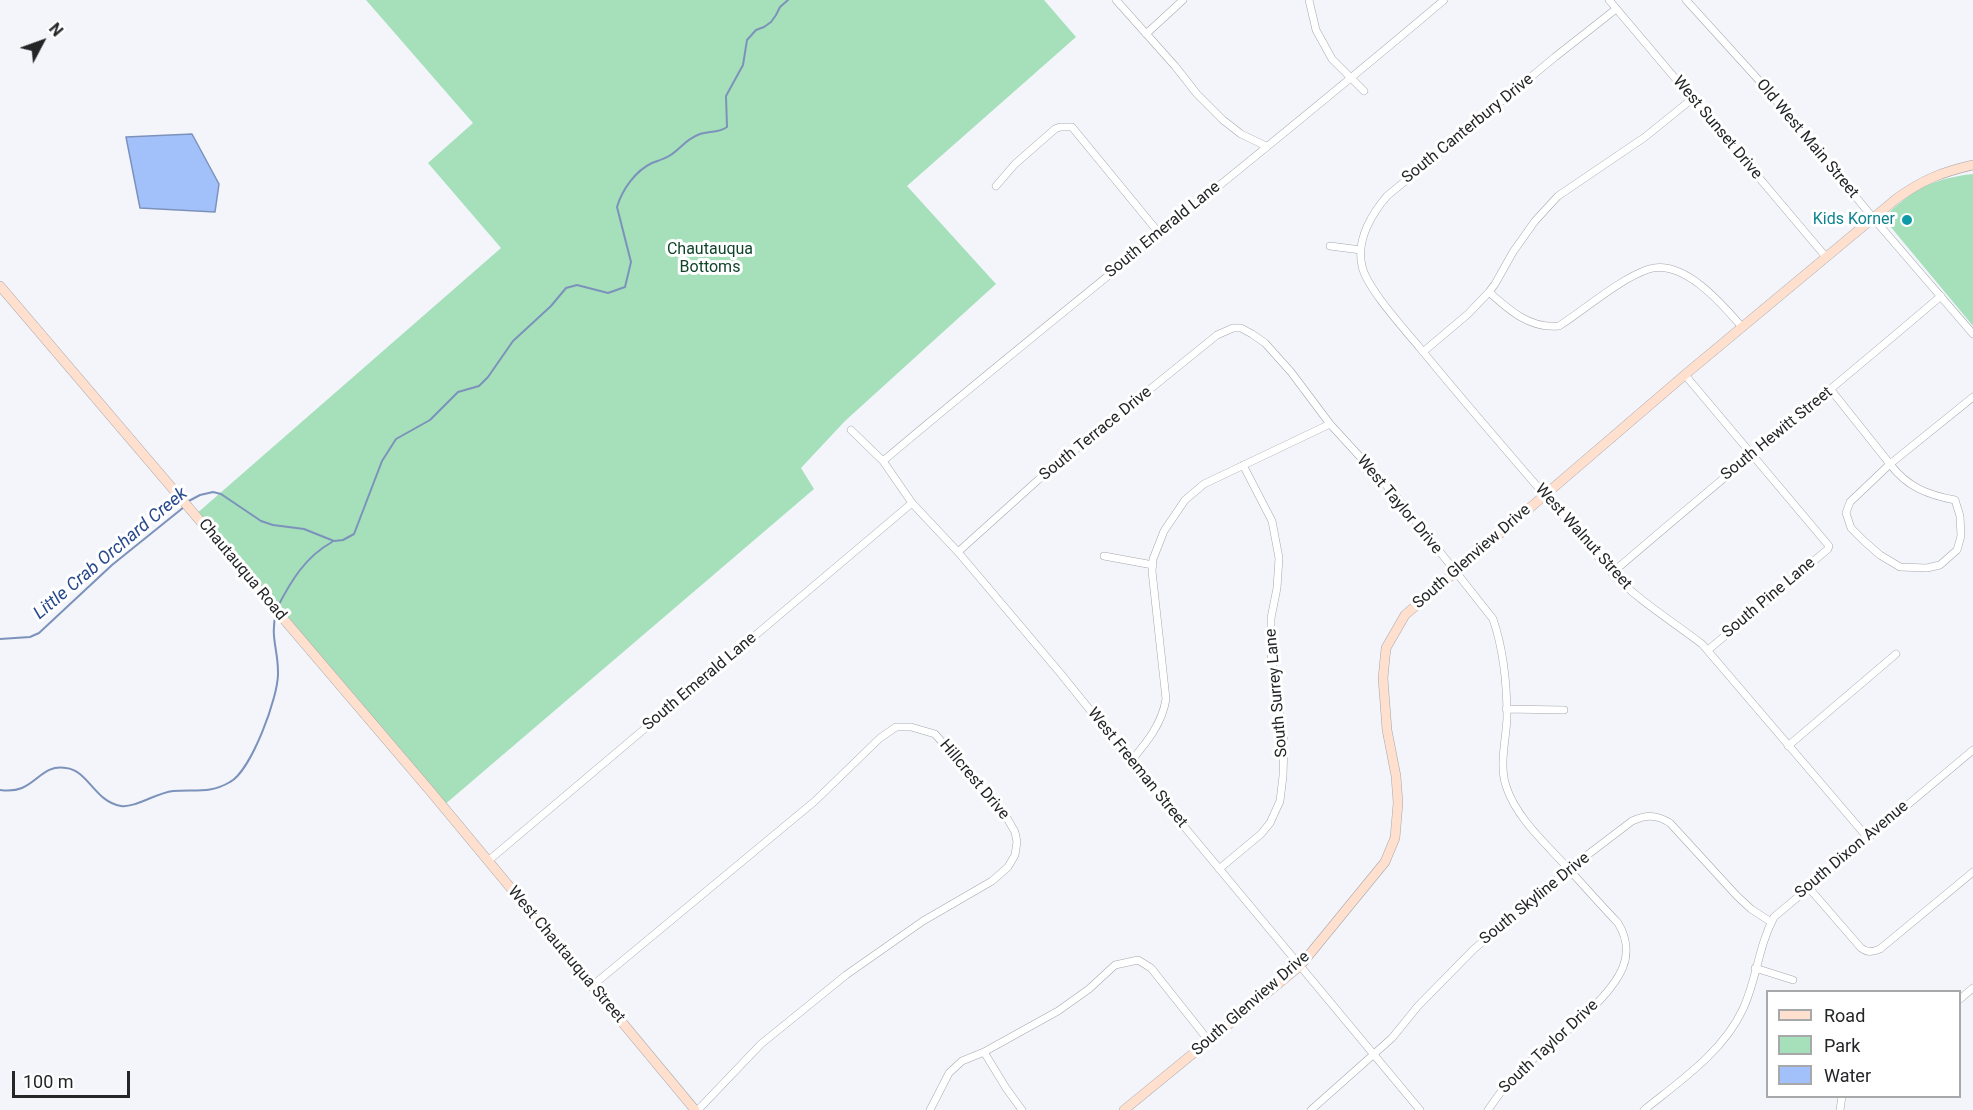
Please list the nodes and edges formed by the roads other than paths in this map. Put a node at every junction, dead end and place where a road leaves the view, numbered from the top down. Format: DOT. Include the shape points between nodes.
graph roads {
  1 [pos="1116,0"];
  2 [pos="1183,0"];
  3 [pos="1309,0"];
  4 [pos="1444,0"];
  5 [pos="1609,0"];
  6 [pos="1686,0"];
  7 [pos="1616,9"];
  8 [pos="1146,34"];
  9 [pos="1352,78"];
  10 [pos="1364,91"];
  11 [pos="1692,99"];
  12 [pos="1266,146"];
  13 [pos="1973,165"];
  14 [pos="996,186"];
  15 [pos="1874,219"];
  16 [pos="1159,233"];
  17 [pos="1330,246"];
  18 [pos="1361,250"];
  19 [pos="1826,257"];
  20 [pos="1364,274"];
  21 [pos="0,286"];
  22 [pos="1489,292"];
  23 [pos="1941,296"];
  24 [pos="1742,327"];
  25 [pos="1241,328"];
  26 [pos="1973,334"];
  27 [pos="1423,352"];
  28 [pos="1685,375"];
  29 [pos="1831,390"];
  30 [pos="1973,397"];
  31 [pos="1330,424"];
  32 [pos="851,430"];
  33 [pos="1752,454"];
  34 [pos="883,461"];
  35 [pos="1890,464"];
  36 [pos="1243,465"];
  37 [pos="1545,494"];
  38 [pos="912,503"];
  39 [pos="958,552"];
  40 [pos="1104,556"];
  41 [pos="1152,566"];
  42 [pos="1454,571"];
  43 [pos="1612,573"];
  44 [pos="1708,650"];
  45 [pos="1896,654"];
  46 [pos="1506,709"];
  47 [pos="1564,710"];
  48 [pos="1788,746"];
  49 [pos="1973,750"];
  50 [pos="1131,761"];
  51 [pos="437,800"];
  52 [pos="1867,837"];
  53 [pos="488,861"];
  54 [pos="1220,869"];
  55 [pos="1569,869"];
  56 [pos="1973,872"];
  57 [pos="1809,888"];
  58 [pos="1771,922"];
  59 [pos="1300,966"];
  60 [pos="1755,968"];
  61 [pos="1793,980"];
  62 [pos="592,986"];
  63 [pos="1611,986"];
  64 [pos="1973,988"];
  65 [pos="1961,997"];
  66 [pos="1209,1041"];
  67 [pos="984,1052"];
  68 [pos="1374,1056"];
  69 [pos="696,1110"];
  70 [pos="930,1110"];
  71 [pos="1022,1110"];
  72 [pos="1124,1110"];
  73 [pos="1311,1110"];
  74 [pos="1420,1110"];
  75 [pos="1488,1110"];
  76 [pos="1644,1110"];
  1 -- 8 [label="street"];
  2 -- 8 [label="street"];
  3 -- 9 [label="street" via="1316,30 1332,59"];
  4 -- 9 [label="street, South Emerald Lane"];
  5 -- 7 [label="street, West Sunset Drive"];
  6 -- 15 [label="street, Old West Main Street" via="1765,87"];
  7 -- 11 [label="street, West Sunset Drive"];
  7 -- 18 [label="street, South Canterbury Drive" via="1387,196 1367,225"];
  8 -- 12 [label="street" via="1223,120"];
  9 -- 10 [label="street"];
  9 -- 12 [label="street, South Emerald Lane"];
  11 -- 19 [label="street, West Sunset Drive"];
  11 -- 22 [label="street" via="1645,137 1558,196 1535,221"];
  12 -- 16 [label="street, South Emerald Lane"];
  13 -- 15 [label="street, South Glenview Drive" via="1922,182"];
  14 -- 16 [label="street" via="1055,129 1072,127"];
  15 -- 19 [label="street, South Glenview Drive"];
  15 -- 23 [label="street, Old West Main Street"];
  16 -- 34 [label="street, South Emerald Lane"];
  17 -- 18 [label="street"];
  18 -- 20 [label="street, South Canterbury Drive"];
  19 -- 24 [label="street, South Glenview Drive"];
  20 -- 27 [label="street, West Walnut Street"];
  21 -- 51 [label="street, Chautauqua Road"];
  22 -- 24 [label="street" via="1536,325 1559,326 1635,276 1662,268 1707,289"];
  22 -- 27 [label="street"];
  23 -- 26 [label="street, Old West Main Street"];
  23 -- 29 [label="street, South Hewitt Street"];
  24 -- 28 [label="street, South Glenview Drive"];
  25 -- 31 [label="street, West Taylor Drive" via="1265,344 1286,366"];
  25 -- 39 [label="street, South Terrace Drive" via="1217,335 1038,480"];
  27 -- 37 [label="street, West Walnut Street"];
  28 -- 33 [label="street"];
  28 -- 37 [label="street, South Glenview Drive"];
  29 -- 33 [label="street, South Hewitt Street"];
  29 -- 35 [label="street"];
  30 -- 35 [label="street"];
  31 -- 36 [label="street"];
  31 -- 42 [label="street, West Taylor Drive" via="1395,495"];
  32 -- 34 [label="street, West Freeman Street"];
  33 -- 43 [label="street, South Hewitt Street"];
  33 -- 44 [label="street, South Pine Lane" via="1829,546"];
  34 -- 38 [label="street, West Freeman Street"];
  35 -- 35 [label="street" via="1900,477 1921,491 1955,500 1961,536 1957,550 1940,565 1900,567 1880,555 1851,528 1846,513 1850,502"];
  36 -- 41 [label="street" via="1204,484 1185,500 1164,531"];
  36 -- 54 [label="street, South Surrey Lane" via="1272,522 1279,558 1271,648 1284,741 1283,776 1280,801 1269,823"];
  37 -- 42 [label="street, South Glenview Drive"];
  37 -- 43 [label="street, West Walnut Street"];
  38 -- 39 [label="street, West Freeman Street"];
  38 -- 53 [label="street, South Emerald Lane"];
  39 -- 50 [label="street, West Freeman Street"];
  40 -- 41 [label="street"];
  41 -- 50 [label="street" via="1166,699 1159,724"];
  42 -- 46 [label="street, West Taylor Drive" via="1493,619 1503,663"];
  42 -- 59 [label="street, South Glenview Drive" via="1405,615 1386,648 1383,678 1387,730 1398,803 1395,837 1385,862"];
  43 -- 44 [label="street, West Walnut Street" via="1629,591"];
  44 -- 48 [label="street, West Walnut Street"];
  45 -- 48 [label="street"];
  46 -- 47 [label="street"];
  46 -- 55 [label="street, West Taylor Drive" via="1506,785 1530,826"];
  48 -- 52 [label="street, West Walnut Street"];
  49 -- 52 [label="street, South Dixon Avenue"];
  50 -- 54 [label="street, West Freeman Street"];
  51 -- 53 [label="street, West Chautauqua Street"];
  52 -- 57 [label="street, South Dixon Avenue"];
  53 -- 62 [label="street, West Chautauqua Street"];
  54 -- 59 [label="street, West Freeman Street"];
  55 -- 58 [label="street, South Skyline Drive" via="1632,821 1658,816 1670,823 1751,909"];
  55 -- 63 [label="street, West Taylor Drive" via="1623,931 1624,966"];
  55 -- 68 [label="street, South Skyline Drive" via="1474,949"];
  56 -- 57 [label="street" via="1872,952 1861,948"];
  57 -- 58 [label="street, South Dixon Avenue"];
  58 -- 60 [label="street, South Dixon Avenue"];
  59 -- 66 [label="street, South Glenview Drive"];
  59 -- 68 [label="street, West Freeman Street"];
  60 -- 61 [label="street"];
  60 -- 76 [label="street, South Dixon Avenue" via="1737,1021 1694,1070"];
  62 -- 69 [label="street, West Chautauqua Street"];
  62 -- 69 [label="street, Hillcrest Drive" via="815,801 896,727 934,734 1004,813 1017,842 1016,855 1008,867 846,975 761,1044"];
  63 -- 75 [label="street, South Taylor Drive" via="1502,1088"];
  64 -- 65 [label="street"];
  66 -- 67 [label="street" via="1151,968 1138,960 1115,965 1058,1011"];
  66 -- 72 [label="street, South Glenview Drive"];
  67 -- 70 [label="street" via="963,1061 949,1073"];
  67 -- 71 [label="street"];
  68 -- 73 [label="street, South Skyline Drive"];
  68 -- 74 [label="street, West Freeman Street"];
}
